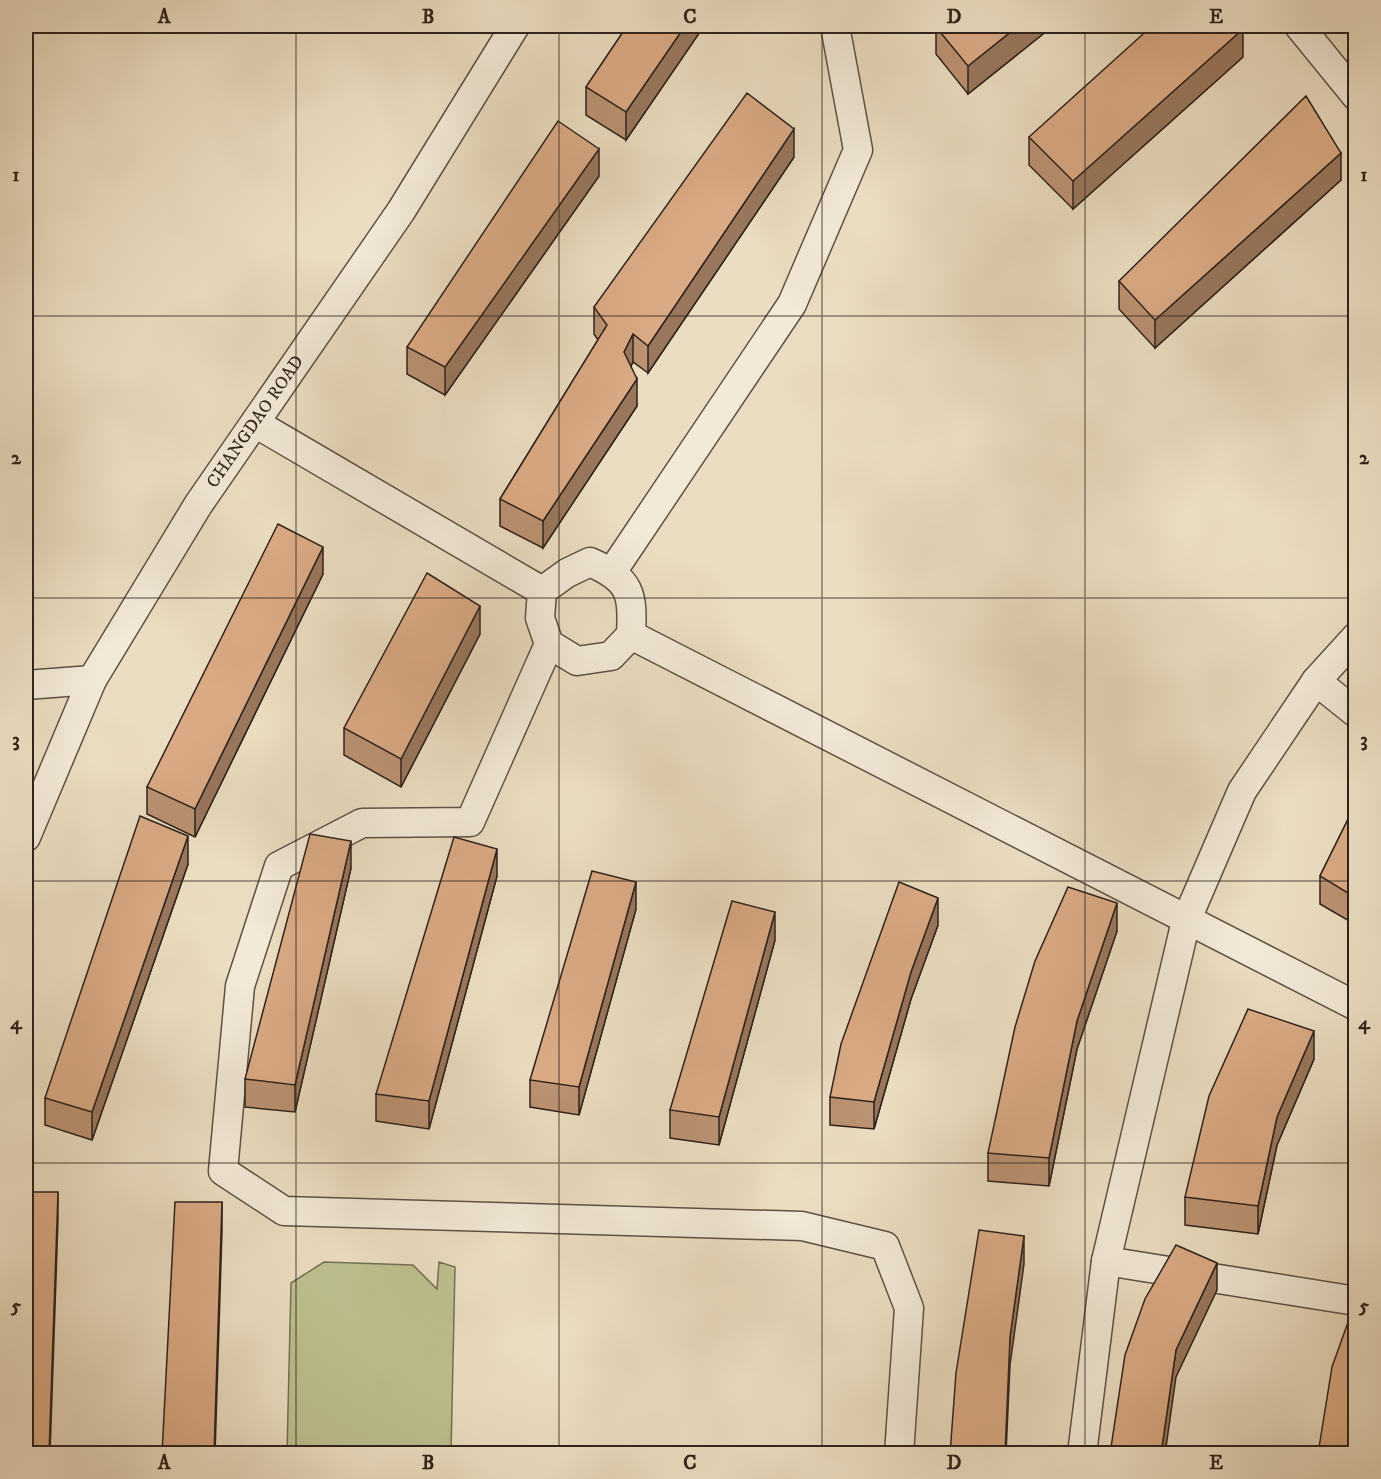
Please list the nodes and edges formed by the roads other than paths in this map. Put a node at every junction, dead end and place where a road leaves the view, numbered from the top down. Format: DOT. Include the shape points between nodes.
graph roads {
  1 [pos="515,26"];
  2 [pos="835,26"];
  3 [pos="1299,26"];
  4 [pos="1356,96"];
  5 [pos="255,423"];
  6 [pos="612,572"];
  7 [pos="542,591"];
  8 [pos="631,635"];
  9 [pos="1356,637"];
  10 [pos="549,644"];
  11 [pos="92,680"];
  12 [pos="1316,681"];
  13 [pos="26,685"];
  14 [pos="1356,712"];
  15 [pos="26,837"];
  16 [pos="1186,921"];
  17 [pos="1356,1006"];
  18 [pos="1106,1261"];
  19 [pos="1356,1301"];
  20 [pos="899,1454"];
  21 [pos="1082,1454"];
  1 -- 5 [label="street, CHANGDAO ROAD" via="401,211"];
  2 -- 6 [label="street" via="858,150 792,304"];
  3 -- 4 [label="street"];
  5 -- 7 [label="street"];
  5 -- 11 [label="street, CHANGDAO ROAD" via="198,505"];
  6 -- 7 [label="street" via="590,562"];
  6 -- 8 [label="street" via="633,599"];
  7 -- 10 [label="street" via="540,618"];
  8 -- 10 [label="street" via="611,656 577,661"];
  8 -- 16 [label="street"];
  9 -- 12 [label="street"];
  10 -- 20 [label="street" via="470,822 362,823 279,866 240,986 223,1171 284,1211 802,1226 885,1246 909,1308"];
  11 -- 13 [label="street"];
  11 -- 15 [label="street, CHANGDAO ROAD"];
  12 -- 14 [label="street"];
  12 -- 16 [label="street" via="1242,791"];
  16 -- 17 [label="street"];
  16 -- 18 [label="street"];
  18 -- 19 [label="street"];
  18 -- 21 [label="street"];
}
